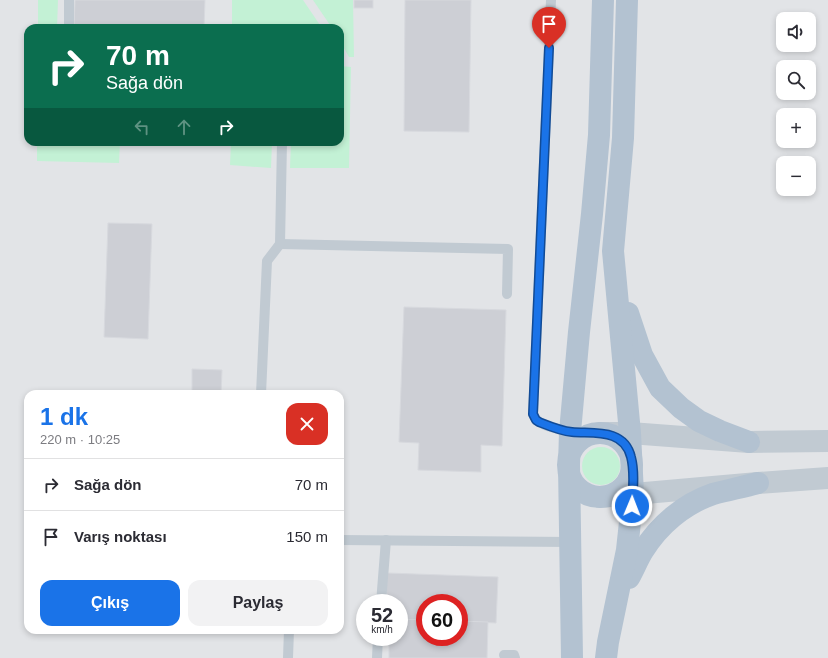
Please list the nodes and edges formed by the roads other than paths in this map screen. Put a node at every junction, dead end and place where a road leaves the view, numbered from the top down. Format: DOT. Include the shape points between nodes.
graph roads {
  1 [pos="69,0"];
  2 [pos="551,0"];
  3 [pos="603,0"];
  4 [pos="627,0"];
  5 [pos="69,24"];
  6 [pos="282,146"];
  7 [pos="280,244"];
  8 [pos="613,251"];
  9 [pos="507,294"];
  10 [pos="261,390"];
  11 [pos="570,432"];
  12 [pos="600,433"];
  13 [pos="630,433"];
  14 [pos="749,442"];
  15 [pos="828,442"];
  16 [pos="568,465"];
  17 [pos="632,465"];
  18 [pos="828,478"];
  19 [pos="758,483"];
  20 [pos="633,494"];
  21 [pos="600,497"];
  22 [pos="344,540"];
  23 [pos="386,540"];
  24 [pos="571,542"];
  25 [pos="382,594"];
  26 [pos="615,606"];
  27 [pos="289,634"];
  28 [pos="378,646"];
  29 [pos="504,655"];
  30 [pos="288,658"];
  31 [pos="377,658"];
  32 [pos="515,658"];
  33 [pos="572,658"];
  34 [pos="606,658"];
  1 -- 5 [label="lane"];
  2 -- 11 [label="lane" via="533,414 539,422"];
  3 -- 11 [label="main road" via="599,135"];
  4 -- 8 [label="main road" via="623,138"];
  6 -- 7 [label="lane"];
  7 -- 9 [label="lane" via="508,249"];
  7 -- 10 [label="lane" via="267,261"];
  8 -- 13 [label="main road"];
  8 -- 14 [label="main road" via="629,319 642,355 660,388 699,421"];
  11 -- 12 [label="lane"];
  11 -- 16 [label="main road"];
  12 -- 13 [label="street"];
  12 -- 16 [label="main road" via="590,435 574,446"];
  12 -- 17 [label="main road" via="610,434 619,439 629,451"];
  13 -- 14 [label="street"];
  13 -- 17 [label="main road"];
  14 -- 15 [label="street"];
  16 -- 21 [label="main road" via="575,484 582,491"];
  16 -- 24 [label="main road"];
  17 -- 20 [label="main road"];
  17 -- 21 [label="main road" via="631,475 626,484 615,493"];
  18 -- 19 [label="street"];
  19 -- 20 [label="street"];
  19 -- 26 [label="main road" via="713,494 686,507 664,524 642,552"];
  20 -- 21 [label="street"];
  20 -- 26 [label="main road" via="627,550"];
  22 -- 23 [label="lane"];
  23 -- 24 [label="lane"];
  23 -- 25 [label="lane"];
  24 -- 33 [label="main road"];
  26 -- 34 [label="main road"];
  27 -- 30 [label="lane"];
  28 -- 31 [label="lane"];
  29 -- 32 [label="lane" via="514,655"];
}
